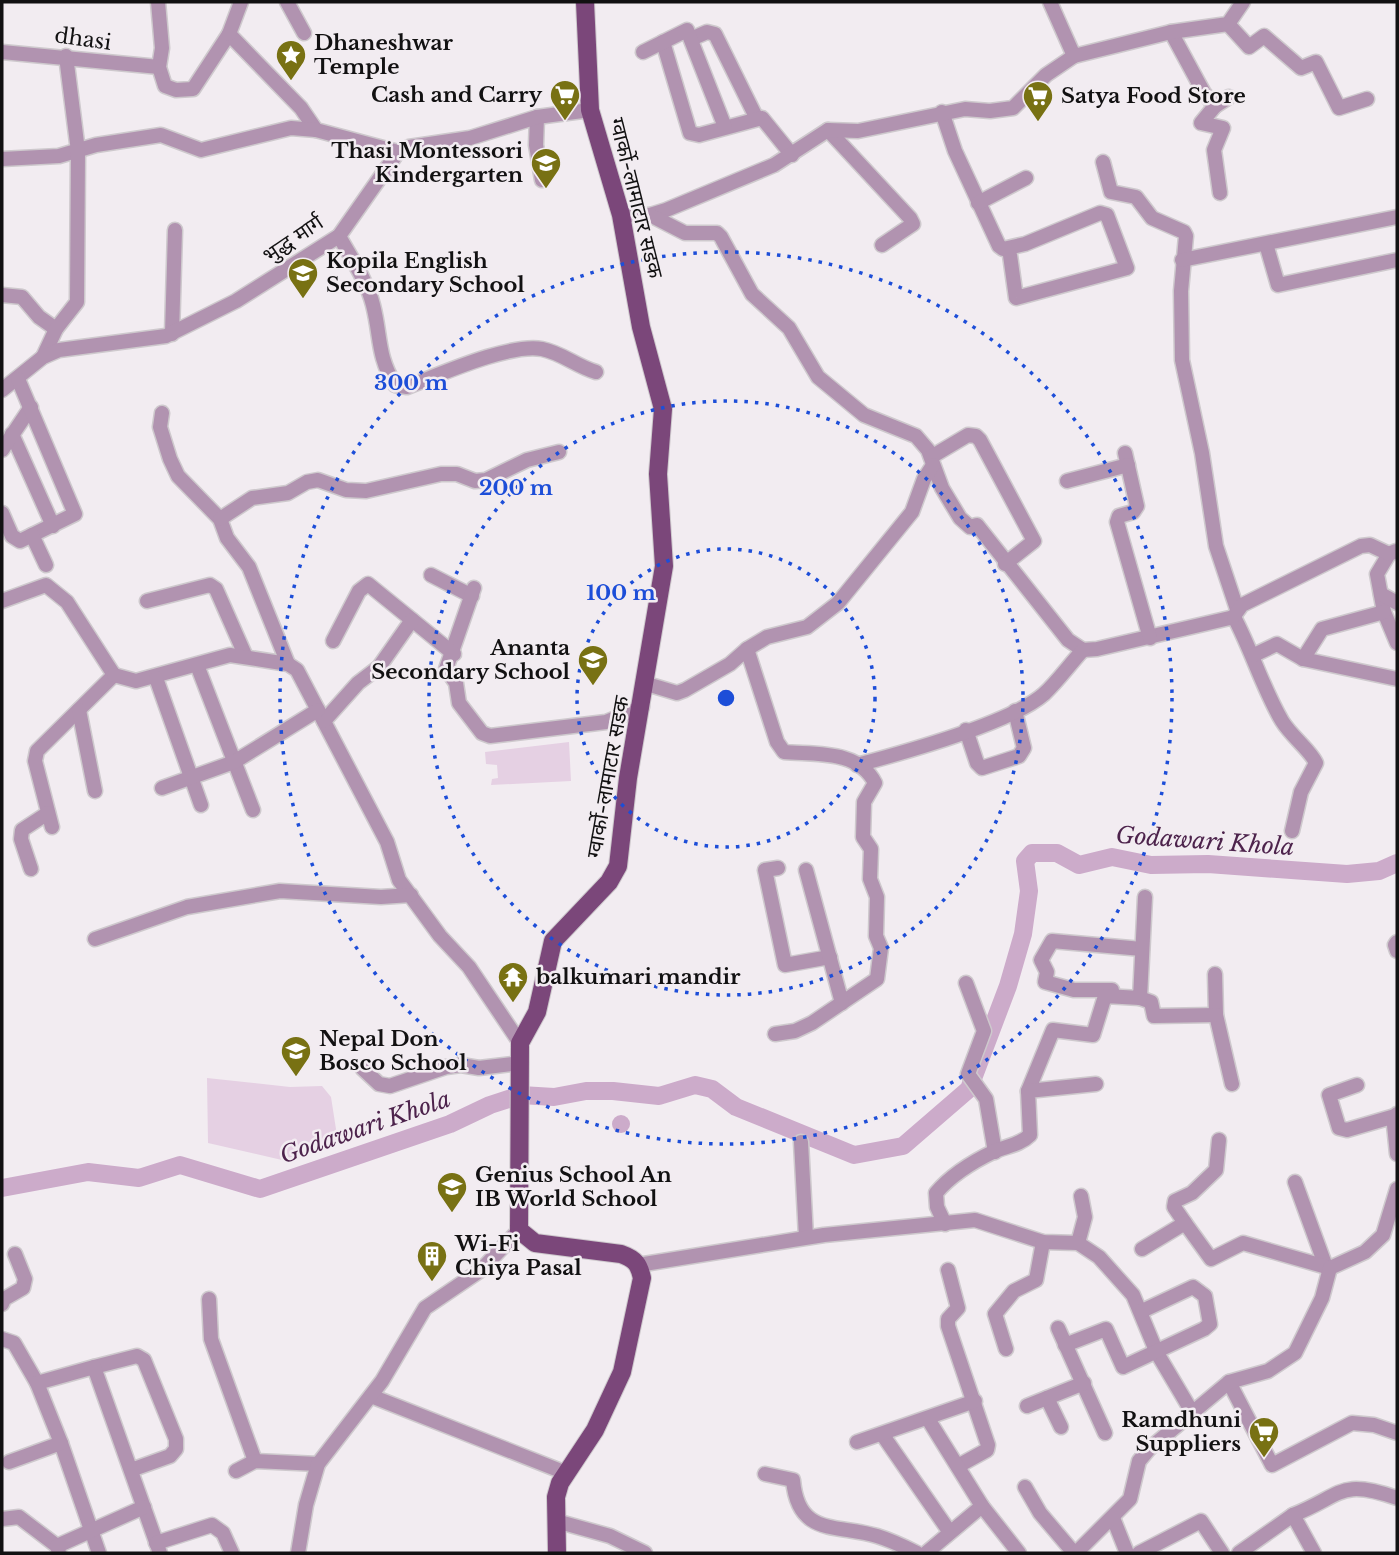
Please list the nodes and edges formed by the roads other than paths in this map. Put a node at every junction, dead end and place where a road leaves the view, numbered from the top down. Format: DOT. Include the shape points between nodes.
graph roads {
  1 [pos="158,2"];
  2 [pos="241,2"];
  3 [pos="287,2"];
  4 [pos="585,2"];
  5 [pos="1050,2"];
  6 [pos="1243,2"];
  7 [pos="1228,24"];
  8 [pos="304,33"];
  9 [pos="1171,33"];
  10 [pos="229,34"];
  11 [pos="691,38"];
  12 [pos="663,42"];
  13 [pos="2,52"];
  14 [pos="643,52"];
  15 [pos="66,56"];
  16 [pos="1074,56"];
  17 [pos="159,67"];
  18 [pos="1229,97"];
  19 [pos="1367,99"];
  20 [pos="1215,106"];
  21 [pos="590,110"];
  22 [pos="942,112"];
  23 [pos="537,117"];
  24 [pos="757,117"];
  25 [pos="725,127"];
  26 [pos="316,130"];
  27 [pos="828,130"];
  28 [pos="78,151"];
  29 [pos="398,152"];
  30 [pos="792,155"];
  31 [pos="2,159"];
  32 [pos="1103,162"];
  33 [pos="1026,178"];
  34 [pos="542,180"];
  35 [pos="1220,193"];
  36 [pos="978,202"];
  37 [pos="621,215"];
  38 [pos="650,215"];
  39 [pos="1397,217"];
  40 [pos="174,230"];
  41 [pos="338,236"];
  42 [pos="1266,244"];
  43 [pos="882,245"];
  44 [pos="1009,248"];
  45 [pos="1182,260"];
  46 [pos="1397,260"];
  47 [pos="2,295"];
  48 [pos="56,329"];
  49 [pos="172,334"];
  50 [pos="43,357"];
  51 [pos="596,372"];
  52 [pos="18,379"];
  53 [pos="2,390"];
  54 [pos="30,407"];
  55 [pos="162,413"];
  56 [pos="12,434"];
  57 [pos="2,450"];
  58 [pos="559,452"];
  59 [pos="932,461"];
  60 [pos="1067,481"];
  61 [pos="2,513"];
  62 [pos="220,519"];
  63 [pos="53,526"];
  64 [pos="33,535"];
  65 [pos="1392,557"];
  66 [pos="1005,564"];
  67 [pos="46,565"];
  68 [pos="431,575"];
  69 [pos="1381,594"];
  70 [pos="2,601"];
  71 [pos="147,601"];
  72 [pos="1397,603"];
  73 [pos="1384,612"];
  74 [pos="1236,613"];
  75 [pos="412,620"];
  76 [pos="1150,638"];
  77 [pos="333,641"];
  78 [pos="1397,643"];
  79 [pos="747,649"];
  80 [pos="1083,650"];
  81 [pos="453,654"];
  82 [pos="1254,655"];
  83 [pos="246,657"];
  84 [pos="1303,659"];
  85 [pos="288,664"];
  86 [pos="197,665"];
  87 [pos="114,676"];
  88 [pos="156,678"];
  89 [pos="1397,679"];
  90 [pos="647,684"];
  91 [pos="642,707"];
  92 [pos="79,709"];
  93 [pos="1015,711"];
  94 [pos="321,715"];
  95 [pos="966,730"];
  96 [pos="234,762"];
  97 [pos="857,765"];
  98 [pos="192,777"];
  99 [pos="162,788"];
  100 [pos="95,791"];
  101 [pos="201,805"];
  102 [pos="253,810"];
  103 [pos="48,813"];
  104 [pos="52,828"];
  105 [pos="1292,831"];
  106 [pos="778,868"];
  107 [pos="31,869"];
  108 [pos="806,870"];
  109 [pos="411,895"];
  110 [pos="1144,897"];
  111 [pos="95,939"];
  112 [pos="1397,942"];
  113 [pos="1142,949"];
  114 [pos="1397,951"];
  115 [pos="830,957"];
  116 [pos="1215,974"];
  117 [pos="966,983"];
  118 [pos="1112,990"];
  119 [pos="1140,998"];
  120 [pos="842,1003"];
  121 [pos="1216,1015"];
  122 [pos="775,1034"];
  123 [pos="520,1043"];
  124 [pos="362,1068"];
  125 [pos="522,1068"];
  126 [pos="1096,1084"];
  127 [pos="1232,1084"];
  128 [pos="1357,1085"];
  129 [pos="1028,1091"];
  130 [pos="1396,1115"];
  131 [pos="1219,1140"];
  132 [pos="801,1142"];
  133 [pos="995,1152"];
  134 [pos="1397,1154"];
  135 [pos="1296,1182"];
  136 [pos="1397,1189"];
  137 [pos="1081,1196"];
  138 [pos="1185,1223"];
  139 [pos="945,1224"];
  140 [pos="519,1230"];
  141 [pos="806,1237"];
  142 [pos="1043,1242"];
  143 [pos="1078,1243"];
  144 [pos="1142,1249"];
  145 [pos="15,1254"];
  146 [pos="638,1265"];
  147 [pos="1328,1267"];
  148 [pos="948,1270"];
  149 [pos="209,1299"];
  150 [pos="2,1304"];
  151 [pos="1142,1311"];
  152 [pos="1058,1328"];
  153 [pos="2,1339"];
  154 [pos="1065,1345"];
  155 [pos="1006,1349"];
  156 [pos="1157,1353"];
  157 [pos="94,1367"];
  158 [pos="1229,1382"];
  159 [pos="37,1383"];
  160 [pos="1084,1383"];
  161 [pos="371,1396"];
  162 [pos="1047,1398"];
  163 [pos="975,1401"];
  164 [pos="1027,1406"];
  165 [pos="1192,1412"];
  166 [pos="928,1419"];
  167 [pos="1061,1427"];
  168 [pos="1105,1433"];
  169 [pos="1397,1433"];
  170 [pos="882,1434"];
  171 [pos="857,1442"];
  172 [pos="61,1443"];
  173 [pos="256,1461"];
  174 [pos="9,1462"];
  175 [pos="318,1464"];
  176 [pos="958,1466"];
  177 [pos="131,1470"];
  178 [pos="236,1471"];
  179 [pos="566,1473"];
  180 [pos="765,1474"];
  181 [pos="1026,1487"];
  182 [pos="1397,1498"];
  183 [pos="982,1506"];
  184 [pos="144,1507"];
  185 [pos="1293,1515"];
  186 [pos="1113,1518"];
  187 [pos="2,1519"];
  188 [pos="556,1521"];
  189 [pos="92,1531"];
  190 [pos="949,1531"];
  191 [pos="158,1548"];
  192 [pos="58,1550"];
  193 [pos="99,1553"];
  194 [pos="232,1553"];
  195 [pos="295,1553"];
  196 [pos="557,1553"];
  197 [pos="645,1553"];
  198 [pos="917,1553"];
  199 [pos="926,1553"];
  200 [pos="1019,1553"];
  201 [pos="1075,1553"];
  202 [pos="1128,1553"];
  203 [pos="1139,1553"];
  204 [pos="1222,1553"];
  205 [pos="1239,1553"];
  206 [pos="1314,1553"];
  1 -- 17 [label="street"];
  2 -- 10 [label="street"];
  3 -- 8 [label="street"];
  4 -- 21 [label="main road, ग्वार्को-लामाटार सडक"];
  5 -- 16 [label="street"];
  6 -- 7 [label="street"];
  7 -- 9 [label="street"];
  7 -- 19 [label="street" via="1249,47 1263,36 1301,68 1316,62 1339,108"];
  9 -- 16 [label="street"];
  9 -- 20 [label="street" via="1203,93"];
  10 -- 17 [label="street" via="193,89 164,86"];
  10 -- 26 [label="street" via="301,108"];
  11 -- 12 [label="street" via="684,29"];
  11 -- 24 [label="street" via="715,34"];
  11 -- 25 [label="street"];
  12 -- 14 [label="street"];
  12 -- 25 [label="street" via="690,133"];
  13 -- 15 [label="street, dhasi"];
  15 -- 17 [label="street, dhasi"];
  15 -- 28 [label="street"];
  16 -- 22 [label="street" via="1046,75 1013,108"];
  18 -- 20 [label="street"];
  20 -- 35 [label="street" via="1201,123 1223,128 1214,150"];
  21 -- 23 [label="street"];
  21 -- 37 [label="main road, ग्वार्को-लामाटार सडक"];
  22 -- 27 [label="street" via="858,131"];
  22 -- 36 [label="street"];
  23 -- 29 [label="street" via="470,138"];
  23 -- 34 [label="street"];
  24 -- 25 [label="street"];
  24 -- 30 [label="street"];
  26 -- 28 [label="street" via="291,128 201,150 161,135"];
  26 -- 29 [label="street"];
  27 -- 30 [label="street"];
  27 -- 43 [label="street" via="913,224"];
  28 -- 31 [label="street"];
  28 -- 48 [label="street" via="77,302"];
  29 -- 41 [label="street, भुद्ध मार्ग"];
  30 -- 38 [label="street"];
  32 -- 45 [label="street" via="1111,192 1136,197 1152,218 1184,232"];
  33 -- 36 [label="street"];
  36 -- 44 [label="street" via="999,246"];
  37 -- 38 [label="street"];
  37 -- 90 [label="main road, ग्वार्को-लामाटार सडक" via="641,327 663,409 658,474 664,566"];
  38 -- 59 [label="street" via="685,233 717,233 752,294 789,328 824,385 864,415 909,431"];
  39 -- 42 [label="street"];
  40 -- 49 [label="street"];
  41 -- 49 [label="street, भुद्ध मार्ग" via="236,301"];
  41 -- 51 [label="street" via="374,306 377,343 395,384 407,387 497,354 537,348"];
  42 -- 45 [label="street"];
  42 -- 46 [label="street" via="1278,285"];
  44 -- 44 [label="street" via="1016,298 1127,268 1107,215 1100,213"];
  45 -- 74 [label="street" via="1182,360 1216,546"];
  47 -- 48 [label="street" via="22,297"];
  48 -- 50 [label="street"];
  49 -- 50 [label="street, भुद्ध मार्ग" via="69,348"];
  50 -- 52 [label="street, भुद्ध मार्ग"];
  52 -- 53 [label="street, भुद्ध मार्ग"];
  52 -- 54 [label="street"];
  54 -- 56 [label="street"];
  54 -- 63 [label="street" via="75,508 72,518"];
  55 -- 62 [label="street" via="160,427 178,476"];
  56 -- 57 [label="street"];
  56 -- 63 [label="street"];
  58 -- 62 [label="street" via="527,460 486,480 441,474 366,491 318,480 307,482 288,493 252,498"];
  59 -- 66 [label="street" via="960,518 970,527 977,526"];
  59 -- 66 [label="street" via="968,435 980,440 1034,541"];
  59 -- 79 [label="street" via="912,512 838,603 815,623 767,637"];
  60 -- 76 [label="street" via="1126,459 1137,506 1117,522"];
  61 -- 64 [label="street" via="16,540"];
  62 -- 85 [label="street" via="227,538 249,567"];
  63 -- 64 [label="street"];
  64 -- 67 [label="street"];
  65 -- 69 [label="street" via="1377,574"];
  65 -- 74 [label="street" via="1370,545 1361,546"];
  66 -- 80 [label="street" via="1057,629"];
  68 -- 81 [label="street" via="473,592"];
  69 -- 72 [label="street"];
  69 -- 73 [label="street"];
  70 -- 87 [label="street" via="46,585 67,602"];
  71 -- 83 [label="street" via="210,585 216,589"];
  73 -- 78 [label="street"];
  73 -- 84 [label="street" via="1322,629"];
  74 -- 76 [label="street"];
  74 -- 82 [label="street"];
  75 -- 77 [label="street" via="368,584 359,591"];
  75 -- 81 [label="street"];
  75 -- 94 [label="street" via="379,667"];
  76 -- 80 [label="street"];
  79 -- 90 [label="street" via="685,690"];
  79 -- 97 [label="street" via="784,752 822,752"];
  80 -- 93 [label="street" via="1043,694"];
  81 -- 91 [label="street" via="446,669 456,683 458,703 482,733 490,736 606,722"];
  82 -- 84 [label="street" via="1277,644"];
  82 -- 105 [label="street" via="1280,718 1316,763 1301,792"];
  83 -- 85 [label="street"];
  83 -- 86 [label="street" via="230,655"];
  84 -- 89 [label="street"];
  85 -- 94 [label="street" via="304,679"];
  86 -- 88 [label="street"];
  86 -- 96 [label="street"];
  87 -- 88 [label="street" via="136,681"];
  87 -- 92 [label="street"];
  88 -- 98 [label="street"];
  90 -- 91 [label="main road, ग्वार्को-लामाटार सडक"];
  91 -- 123 [label="main road, ग्वार्को-लामाटार सडक" via="618,866 609,882 553,942 537,1012"];
  92 -- 100 [label="street"];
  92 -- 103 [label="street" via="37,751 35,761"];
  93 -- 95 [label="street"];
  93 -- 95 [label="street" via="1024,748 1019,756 979,766"];
  94 -- 96 [label="street"];
  94 -- 109 [label="street" via="387,842 399,880"];
  95 -- 97 [label="street"];
  96 -- 98 [label="street"];
  96 -- 102 [label="street"];
  97 -- 120 [label="street" via="875,783 864,802 863,836 872,853 869,872 877,897 876,936 881,948 875,983"];
  98 -- 99 [label="street"];
  98 -- 101 [label="street"];
  103 -- 104 [label="street"];
  103 -- 107 [label="street" via="22,830"];
  106 -- 115 [label="street" via="765,870 785,965"];
  108 -- 115 [label="street"];
  109 -- 111 [label="street" via="280,891 187,907"];
  109 -- 123 [label="street" via="469,967"];
  110 -- 113 [label="street"];
  112 -- 114 [label="street"];
  113 -- 118 [label="street" via="1052,941 1041,960 1045,982 1074,989"];
  113 -- 119 [label="street"];
  115 -- 120 [label="street"];
  116 -- 121 [label="street"];
  117 -- 133 [label="street" via="984,1031 969,1077 986,1099"];
  119 -- 121 [label="street" via="1151,1002 1154,1016"];
  119 -- 129 [label="street" via="1105,996 1093,1035 1054,1030"];
  120 -- 122 [label="street" via="795,1031"];
  121 -- 127 [label="street"];
  123 -- 125 [label="main road"];
  124 -- 125 [label="street" via="379,1084 390,1086 446,1067"];
  125 -- 140 [label="main road"];
  126 -- 129 [label="street"];
  128 -- 130 [label="street" via="1329,1095 1339,1128 1348,1130"];
  129 -- 133 [label="street" via="1030,1135"];
  130 -- 134 [label="street"];
  131 -- 138 [label="street" via="1216,1170 1192,1193 1175,1201 1174,1208"];
  132 -- 141 [label="street"];
  133 -- 139 [label="street" via="945,1182 936,1193"];
  135 -- 147 [label="street"];
  136 -- 147 [label="street" via="1383,1235 1365,1252"];
  137 -- 143 [label="street" via="1085,1217"];
  138 -- 144 [label="street"];
  138 -- 147 [label="street" via="1210,1259 1243,1243"];
  139 -- 141 [label="street"];
  139 -- 142 [label="street" via="985,1222"];
  140 -- 146 [label="main road" via="535,1243 621,1254"];
  140 -- 161 [label="street" via="481,1270 425,1308"];
  141 -- 146 [label="street"];
  142 -- 143 [label="street"];
  142 -- 155 [label="street" via="1036,1280 1014,1291 995,1314"];
  143 -- 151 [label="street" via="1119,1277"];
  145 -- 150 [label="street" via="25,1279 23,1288"];
  146 -- 179 [label="main road" via="642,1290 622,1372 595,1430"];
  147 -- 158 [label="street" via="1322,1298 1295,1353 1268,1371"];
  148 -- 163 [label="street" via="958,1308 948,1326"];
  149 -- 173 [label="street" via="211,1339"];
  151 -- 156 [label="street"];
  151 -- 156 [label="street" via="1193,1287 1207,1300 1210,1324"];
  152 -- 154 [label="street"];
  153 -- 159 [label="street" via="14,1343"];
  154 -- 156 [label="street" via="1106,1329 1123,1367"];
  154 -- 160 [label="street"];
  156 -- 165 [label="street"];
  157 -- 159 [label="street"];
  157 -- 177 [label="street"];
  157 -- 177 [label="street" via="137,1356 144,1360 176,1439 170,1456"];
  158 -- 165 [label="street"];
  158 -- 169 [label="street" via="1272,1465 1352,1423"];
  159 -- 172 [label="street"];
  160 -- 162 [label="street"];
  160 -- 168 [label="street"];
  161 -- 175 [label="street"];
  161 -- 179 [label="street"];
  162 -- 164 [label="street"];
  162 -- 167 [label="street"];
  163 -- 166 [label="street"];
  163 -- 176 [label="street" via="987,1450"];
  165 -- 186 [label="street" via="1139,1461 1130,1499"];
  166 -- 170 [label="street"];
  166 -- 176 [label="street"];
  170 -- 171 [label="street"];
  170 -- 190 [label="street"];
  172 -- 174 [label="street"];
  172 -- 189 [label="street"];
  173 -- 175 [label="street"];
  173 -- 178 [label="street"];
  175 -- 195 [label="street"];
  176 -- 183 [label="street"];
  177 -- 184 [label="street"];
  179 -- 188 [label="main road" via="556,1496"];
  180 -- 198 [label="street" via="793,1480 802,1513 815,1523 876,1536"];
  181 -- 201 [label="street" via="1040,1513"];
  182 -- 185 [label="street" via="1350,1488"];
  183 -- 190 [label="street"];
  183 -- 200 [label="street"];
  184 -- 189 [label="street"];
  184 -- 191 [label="street"];
  185 -- 205 [label="street"];
  185 -- 206 [label="street"];
  186 -- 201 [label="street"];
  186 -- 202 [label="street"];
  187 -- 192 [label="street" via="19,1517"];
  188 -- 196 [label="main road"];
  188 -- 197 [label="street" via="610,1536"];
  189 -- 192 [label="street"];
  189 -- 193 [label="street"];
  190 -- 199 [label="street"];
  191 -- 194 [label="street" via="212,1525 223,1533"];
  203 -- 204 [label="street" via="1201,1521"];
}
